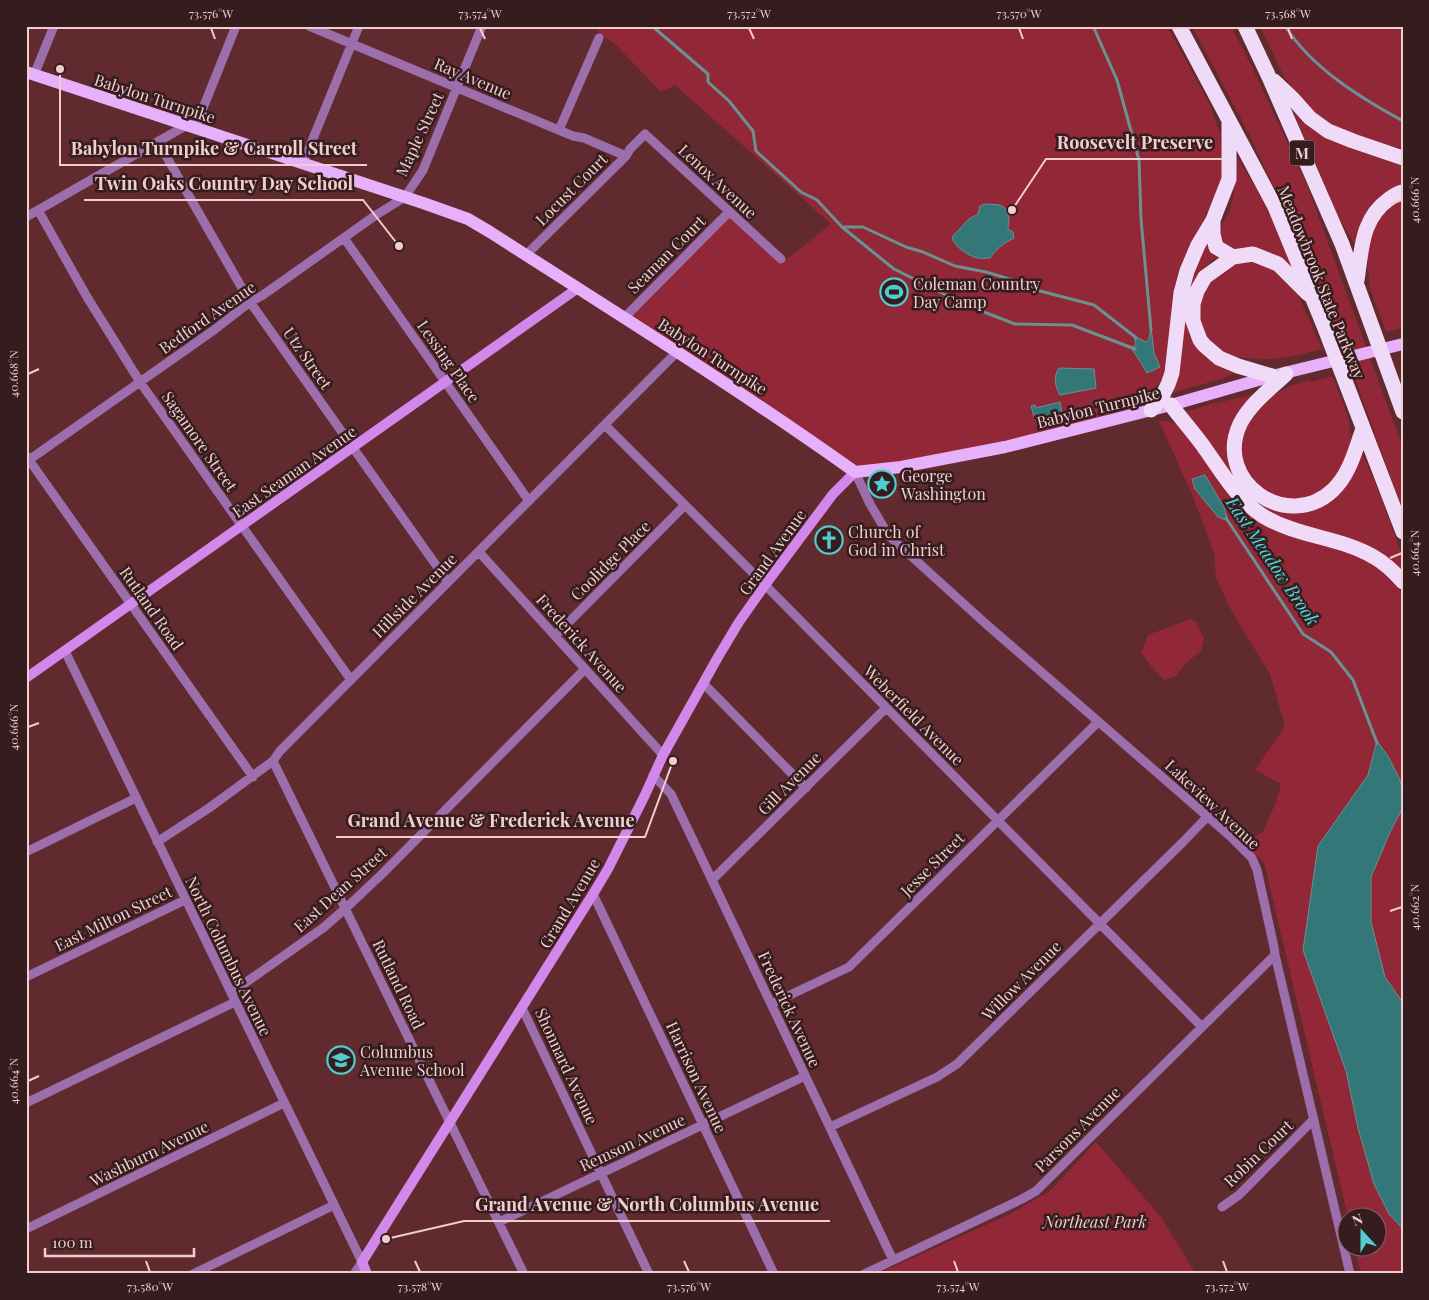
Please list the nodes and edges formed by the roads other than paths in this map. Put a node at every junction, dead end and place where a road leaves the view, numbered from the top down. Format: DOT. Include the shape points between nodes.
graph roads {
  1 [pos="54,26"];
  2 [pos="236,26"];
  3 [pos="308,26"];
  4 [pos="359,26"];
  5 [pos="482,26"];
  6 [pos="1179,26"];
  7 [pos="1246,26"];
  8 [pos="599,38"];
  9 [pos="352,44"];
  10 [pos="30,74"];
  11 [pos="1269,77"];
  12 [pos="457,88"];
  13 [pos="1229,121"];
  14 [pos="191,126"];
  15 [pos="559,130"];
  16 [pos="158,142"];
  17 [pos="636,143"];
  18 [pos="626,156"];
  19 [pos="1403,158"];
  20 [pos="303,163"];
  21 [pos="1403,192"];
  22 [pos="405,197"];
  23 [pos="38,210"];
  24 [pos="729,212"];
  25 [pos="26,217"];
  26 [pos="1213,220"];
  27 [pos="344,238"];
  28 [pos="526,255"];
  29 [pos="1233,257"];
  30 [pos="781,259"];
  31 [pos="1356,282"];
  32 [pos="578,288"];
  33 [pos="1312,298"];
  34 [pos="250,302"];
  35 [pos="624,318"];
  36 [pos="1403,344"];
  37 [pos="677,352"];
  38 [pos="1279,375"];
  39 [pos="140,382"];
  40 [pos="446,382"];
  41 [pos="1171,405"];
  42 [pos="1152,410"];
  43 [pos="1403,412"];
  44 [pos="604,425"];
  45 [pos="1363,429"];
  46 [pos="353,448"];
  47 [pos="27,459"];
  48 [pos="855,472"];
  49 [pos="530,501"];
  50 [pos="685,505"];
  51 [pos="242,526"];
  52 [pos="1403,532"];
  53 [pos="479,552"];
  54 [pos="448,582"];
  55 [pos="1403,582"];
  56 [pos="766,585"];
  57 [pos="131,605"];
  58 [pos="556,636"];
  59 [pos="65,651"];
  60 [pos="585,669"];
  61 [pos="26,678"];
  62 [pos="351,680"];
  63 [pos="703,683"];
  64 [pos="886,708"];
  65 [pos="1098,722"];
  66 [pos="663,754"];
  67 [pos="273,761"];
  68 [pos="653,775"];
  69 [pos="253,777"];
  70 [pos="806,788"];
  71 [pos="136,798"];
  72 [pos="1207,817"];
  73 [pos="998,820"];
  74 [pos="157,842"];
  75 [pos="26,852"];
  76 [pos="712,880"];
  77 [pos="593,894"];
  78 [pos="186,900"];
  79 [pos="346,908"];
  80 [pos="1100,924"];
  81 [pos="1275,955"];
  82 [pos="26,977"];
  83 [pos="233,998"];
  84 [pos="772,1004"];
  85 [pos="522,1008"];
  86 [pos="1202,1027"];
  87 [pos="805,1076"];
  88 [pos="26,1103"];
  89 [pos="284,1103"];
  90 [pos="1314,1119"];
  91 [pos="450,1122"];
  92 [pos="703,1124"];
  93 [pos="830,1127"];
  94 [pos="601,1173"];
  95 [pos="334,1205"];
  96 [pos="1222,1207"];
  97 [pos="499,1222"];
  98 [pos="26,1229"];
  99 [pos="893,1260"];
  100 [pos="362,1262"];
  101 [pos="193,1274"];
  102 [pos="354,1274"];
  103 [pos="367,1274"];
  104 [pos="524,1274"];
  105 [pos="649,1274"];
  106 [pos="774,1274"];
  107 [pos="864,1274"];
  108 [pos="1350,1274"];
  1 -- 10 [label="street"];
  2 -- 14 [label="street"];
  3 -- 9 [label="street, Ray Avenue"];
  4 -- 9 [label="street"];
  5 -- 12 [label="street, Maple Street"];
  6 -- 13 [label="highway, Meadowbrook State Parkway"];
  7 -- 11 [label="highway, Meadowbrook State Parkway / M"];
  8 -- 15 [label="street"];
  9 -- 12 [label="street, Ray Avenue"];
  9 -- 20 [label="street"];
  10 -- 14 [label="main road, Babylon Turnpike"];
  11 -- 19 [label="highway" via="1310,118 1328,131"];
  11 -- 31 [label="highway, Meadowbrook State Parkway / M"];
  12 -- 15 [label="street, Ray Avenue"];
  12 -- 22 [label="street, Maple Street" via="423,170"];
  13 -- 26 [label="highway" via="1229,179"];
  13 -- 33 [label="highway, Meadowbrook State Parkway" via="1275,207"];
  14 -- 16 [label="street"];
  14 -- 20 [label="main road, Babylon Turnpike"];
  15 -- 18 [label="street, Ray Avenue"];
  16 -- 23 [label="street"];
  16 -- 34 [label="street, Utz Street"];
  17 -- 18 [label="street, Locust Court"];
  17 -- 24 [label="street, Lenox Avenue" via="645,134"];
  18 -- 28 [label="street, Locust Court"];
  20 -- 22 [label="main road, Babylon Turnpike"];
  21 -- 31 [label="highway" via="1374,212 1365,230"];
  22 -- 27 [label="street, Bedford Avenue"];
  22 -- 28 [label="main road, Babylon Turnpike" via="468,219"];
  23 -- 25 [label="street"];
  23 -- 39 [label="street, Sagamore Street"];
  24 -- 30 [label="street, Lenox Avenue"];
  24 -- 35 [label="street, Seaman Court"];
  26 -- 29 [label="highway" via="1212,234 1216,247"];
  26 -- 42 [label="highway" via="1187,271 1181,293 1172,373"];
  27 -- 34 [label="street, Bedford Avenue"];
  27 -- 40 [label="street, Lessing Place"];
  28 -- 32 [label="main road, Babylon Turnpike"];
  29 -- 33 [label="highway" via="1253,254 1278,264"];
  29 -- 38 [label="highway" via="1205,277 1197,291 1193,321 1200,340 1219,358 1238,366"];
  31 -- 43 [label="highway, Meadowbrook State Parkway / M"];
  32 -- 35 [label="main road, Babylon Turnpike"];
  32 -- 40 [label="street, East Seaman Avenue"];
  33 -- 45 [label="highway, Meadowbrook State Parkway"];
  34 -- 39 [label="street, Bedford Avenue"];
  34 -- 46 [label="street, Utz Street"];
  35 -- 37 [label="main road, Babylon Turnpike"];
  36 -- 38 [label="main road, Babylon Turnpike"];
  37 -- 44 [label="street, Hillside Avenue"];
  37 -- 48 [label="main road, Babylon Turnpike"];
  38 -- 41 [label="main road, Babylon Turnpike"];
  38 -- 45 [label="highway" via="1246,415 1235,443 1237,465 1245,482 1263,498 1295,507 1325,497 1348,472"];
  39 -- 47 [label="street, Bedford Avenue"];
  39 -- 51 [label="street, Sagamore Street"];
  40 -- 46 [label="street, East Seaman Avenue"];
  40 -- 49 [label="street, Lessing Place"];
  41 -- 42 [label="main road, Babylon Turnpike"];
  41 -- 55 [label="highway" via="1228,483 1251,507 1284,526 1375,557"];
  42 -- 48 [label="main road, Babylon Turnpike" via="1005,447 901,467"];
  44 -- 49 [label="street, Hillside Avenue"];
  44 -- 50 [label="street, Weberfield Avenue"];
  45 -- 52 [label="highway, Meadowbrook State Parkway"];
  46 -- 51 [label="street, East Seaman Avenue"];
  46 -- 54 [label="street, Utz Street"];
  47 -- 57 [label="street, Rutland Road"];
  48 -- 56 [label="street, Grand Avenue" via="833,494"];
  48 -- 65 [label="street, Lakeview Avenue" via="889,536"];
  49 -- 53 [label="street, Hillside Avenue"];
  50 -- 56 [label="street, Weberfield Avenue"];
  50 -- 58 [label="street, Coolidge Place"];
  51 -- 57 [label="street, East Seaman Avenue"];
  51 -- 62 [label="street, Sagamore Street"];
  53 -- 54 [label="street, Hillside Avenue"];
  53 -- 58 [label="street, Frederick Avenue"];
  54 -- 62 [label="street, Hillside Avenue"];
  56 -- 63 [label="street, Grand Avenue"];
  56 -- 64 [label="street, Weberfield Avenue"];
  57 -- 59 [label="street, East Seaman Avenue"];
  57 -- 69 [label="street, Rutland Road"];
  58 -- 60 [label="street, Frederick Avenue"];
  59 -- 61 [label="street, East Seaman Avenue"];
  59 -- 71 [label="street, North Columbus Avenue"];
  60 -- 66 [label="street, Frederick Avenue"];
  60 -- 79 [label="street, East Dean Street"];
  62 -- 67 [label="street, Hillside Avenue"];
  63 -- 66 [label="street, Grand Avenue"];
  63 -- 70 [label="street"];
  64 -- 70 [label="street, Gill Avenue"];
  64 -- 73 [label="street, Weberfield Avenue"];
  65 -- 72 [label="street, Lakeview Avenue"];
  65 -- 73 [label="street, Jesse Street"];
  66 -- 68 [label="street, Grand Avenue"];
  67 -- 69 [label="street, Hillside Avenue"];
  67 -- 79 [label="street, Rutland Road"];
  68 -- 76 [label="street, Frederick Avenue" via="671,794"];
  68 -- 77 [label="street, Grand Avenue"];
  69 -- 74 [label="street, Hillside Avenue"];
  70 -- 76 [label="street, Gill Avenue"];
  71 -- 74 [label="street, North Columbus Avenue"];
  71 -- 75 [label="street"];
  72 -- 80 [label="street, Willow Avenue"];
  72 -- 81 [label="street, Lakeview Avenue" via="1252,858"];
  73 -- 80 [label="street, Weberfield Avenue"];
  73 -- 84 [label="street, Jesse Street" via="849,967"];
  74 -- 78 [label="street, North Columbus Avenue"];
  76 -- 84 [label="street, Frederick Avenue"];
  77 -- 85 [label="street, Grand Avenue"];
  77 -- 92 [label="street, Harrison Avenue"];
  78 -- 82 [label="street, East Milton Street"];
  78 -- 83 [label="street, North Columbus Avenue"];
  79 -- 83 [label="street, East Dean Street"];
  79 -- 91 [label="street, Rutland Road"];
  80 -- 86 [label="street, Weberfield Avenue"];
  80 -- 93 [label="street, Willow Avenue" via="957,1064 937,1077"];
  81 -- 86 [label="street, Parsons Avenue"];
  81 -- 90 [label="street, Lakeview Avenue"];
  83 -- 88 [label="street, East Dean Street"];
  83 -- 89 [label="street, North Columbus Avenue"];
  84 -- 87 [label="street, Frederick Avenue"];
  85 -- 91 [label="street, Grand Avenue"];
  85 -- 94 [label="street, Shonnard Avenue"];
  86 -- 99 [label="street, Parsons Avenue" via="1036,1191"];
  87 -- 92 [label="street, Remson Avenue"];
  87 -- 93 [label="street, Frederick Avenue"];
  89 -- 95 [label="street, North Columbus Avenue"];
  89 -- 98 [label="street, Washburn Avenue"];
  90 -- 96 [label="street, Robin Court" via="1239,1195"];
  90 -- 108 [label="street, Lakeview Avenue"];
  91 -- 97 [label="street, Rutland Road"];
  91 -- 100 [label="street, Grand Avenue"];
  92 -- 94 [label="street, Remson Avenue"];
  92 -- 106 [label="street, Harrison Avenue"];
  93 -- 99 [label="street, Frederick Avenue"];
  94 -- 97 [label="street, Remson Avenue"];
  94 -- 105 [label="street, Shonnard Avenue"];
  95 -- 100 [label="street, North Columbus Avenue"];
  95 -- 101 [label="street"];
  97 -- 104 [label="street, Rutland Road"];
  99 -- 107 [label="street, Parsons Avenue"];
  100 -- 102 [label="street, Grand Avenue"];
  100 -- 103 [label="street, North Columbus Avenue"];
}
